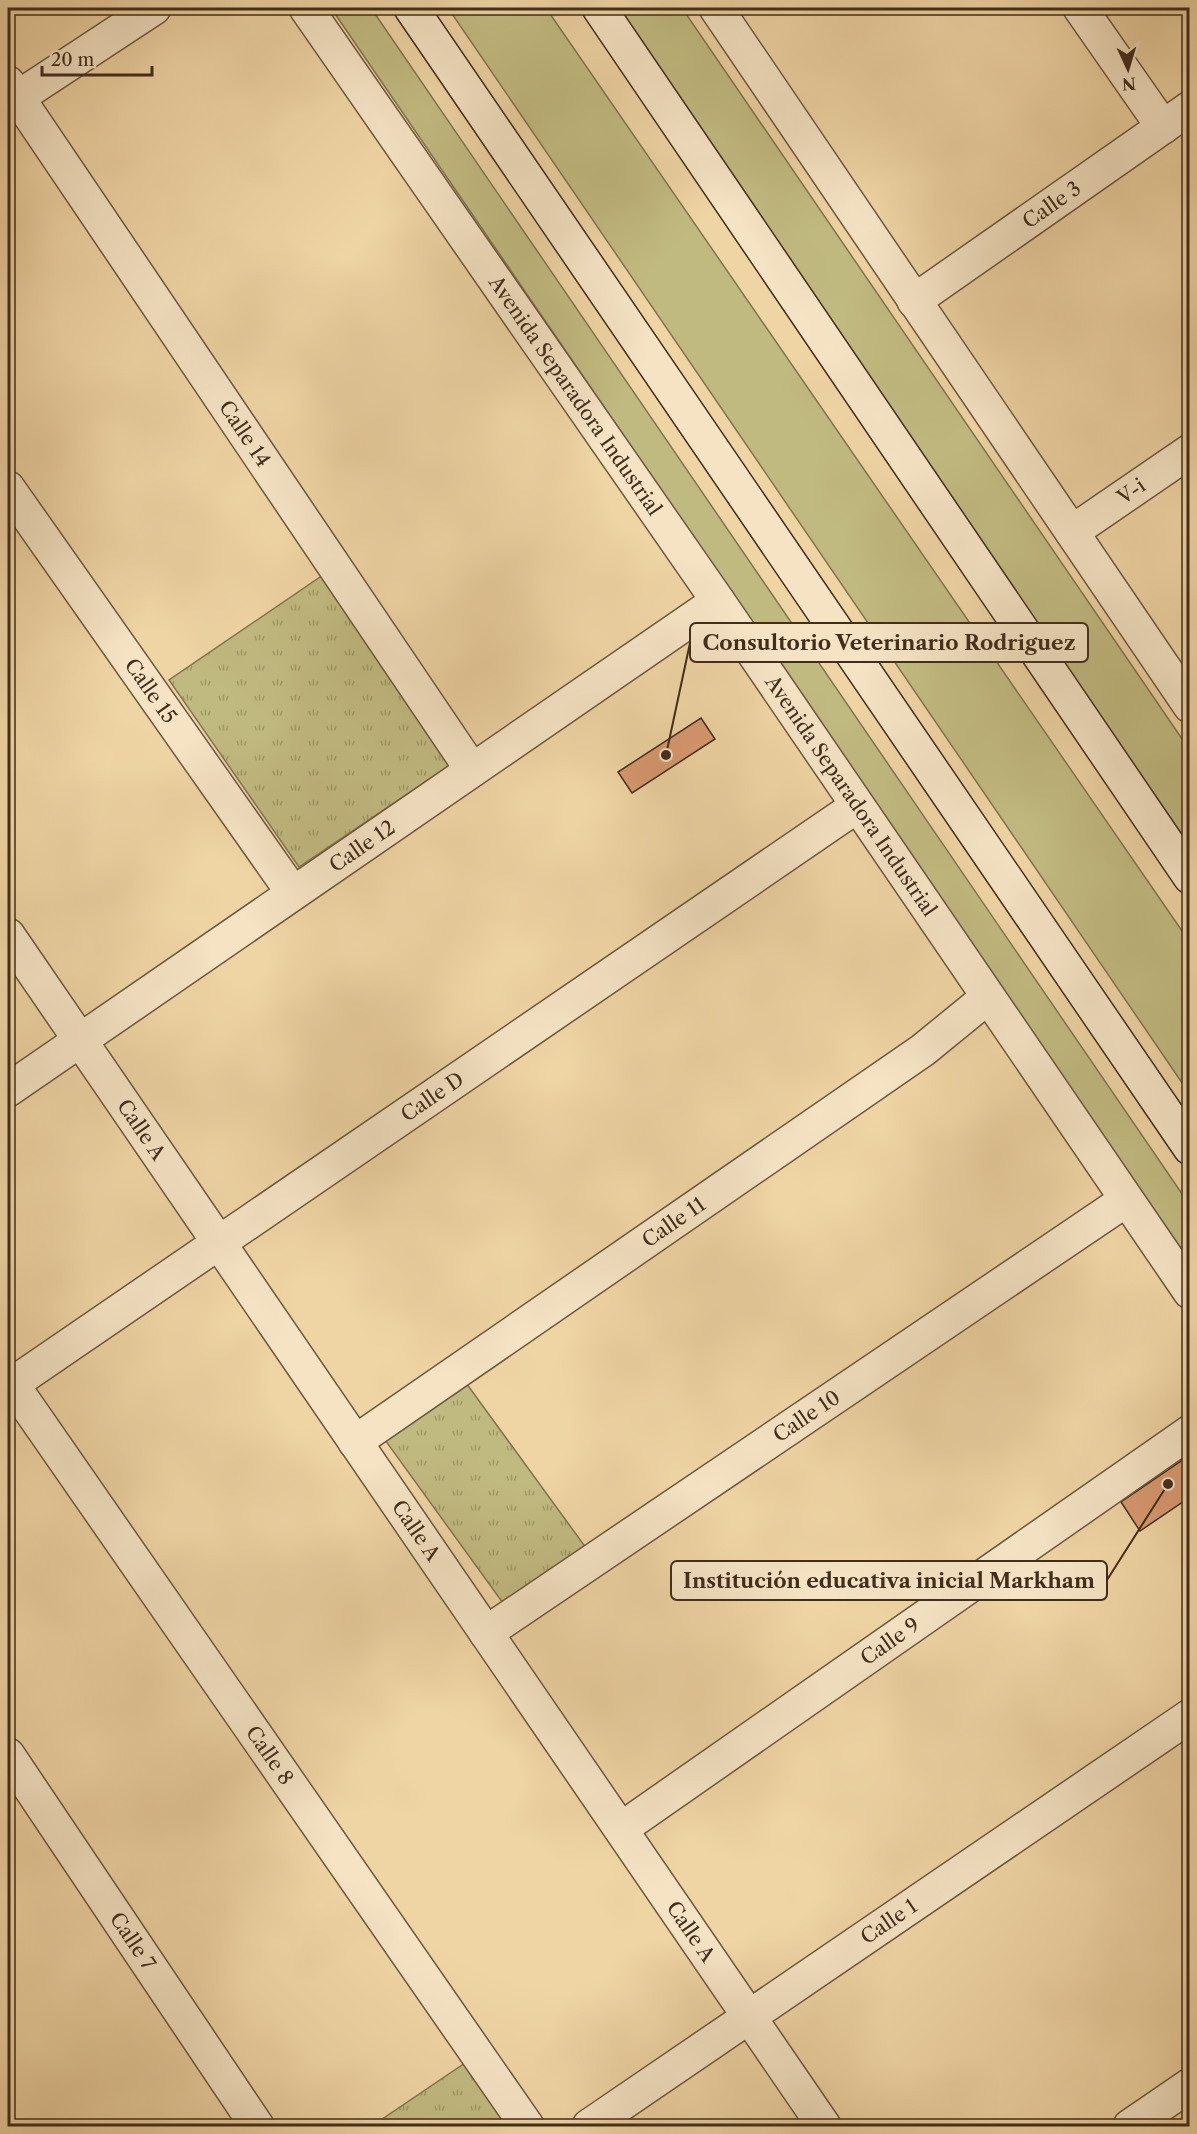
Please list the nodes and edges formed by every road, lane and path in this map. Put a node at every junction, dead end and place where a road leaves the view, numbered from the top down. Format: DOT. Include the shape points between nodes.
graph roads {
  1 [pos="154,8"];
  2 [pos="306,8"];
  3 [pos="411,8"];
  4 [pos="599,8"];
  5 [pos="716,8"];
  6 [pos="1080,8"];
  7 [pos="11,95"];
  8 [pos="1190,108"];
  9 [pos="1163,127"];
  10 [pos="914,301"];
  11 [pos="1190,450"];
  12 [pos="8,488"];
  13 [pos="1072,532"];
  14 [pos="718,601"];
  15 [pos="1190,706"];
  16 [pos="472,770"];
  17 [pos="857,806"];
  18 [pos="1190,877"];
  19 [pos="293,893"];
  20 [pos="8,935"];
  21 [pos="988,998"];
  22 [pos="80,1040"];
  23 [pos="8,1090"];
  24 [pos="1190,1148"];
  25 [pos="1126,1200"];
  26 [pos="218,1242"];
  27 [pos="1190,1292"];
  28 [pos="10,1385"];
  29 [pos="1190,1432"];
  30 [pos="355,1442"];
  31 [pos="486,1633"];
  32 [pos="1190,1716"];
  33 [pos="8,1755"];
  34 [pos="621,1829"];
  35 [pos="749,2017"];
  36 [pos="1190,2085"];
  37 [pos="257,2127"];
  38 [pos="527,2127"];
  39 [pos="589,2127"];
  40 [pos="824,2127"];
  41 [pos="1130,2127"];
  1 -- 7 [label="street"];
  2 -- 14 [label="street, Avenida Separadora Industrial"];
  3 -- 24 [label="street"];
  4 -- 18 [label="street"];
  5 -- 10 [label="street"];
  6 -- 9 [label="street"];
  7 -- 16 [label="street, Calle 14"];
  8 -- 9 [label="street, Calle 3"];
  9 -- 10 [label="street, Calle 3"];
  10 -- 13 [label="street"];
  11 -- 13 [label="street, V-i"];
  12 -- 19 [label="street, Calle 15"];
  13 -- 15 [label="street"];
  14 -- 16 [label="street, Calle 12"];
  14 -- 17 [label="street, Avenida Separadora Industrial"];
  16 -- 19 [label="street, Calle 12"];
  17 -- 21 [label="street, Avenida Separadora Industrial"];
  17 -- 26 [label="street, Calle D"];
  19 -- 22 [label="street, Calle 12"];
  20 -- 22 [label="street, Calle A"];
  21 -- 25 [label="street, Avenida Separadora Industrial"];
  21 -- 30 [label="street, Calle 11" via="923,1050"];
  22 -- 23 [label="street, Calle 12"];
  22 -- 26 [label="street, Calle A"];
  25 -- 27 [label="street, Avenida Separadora Industrial"];
  25 -- 31 [label="street, Calle 10"];
  26 -- 28 [label="street, Calle D"];
  26 -- 30 [label="street, Calle A"];
  28 -- 38 [label="street, Calle 8"];
  29 -- 34 [label="street, Calle 9"];
  30 -- 31 [label="street, Calle A"];
  31 -- 34 [label="street, Calle A"];
  32 -- 35 [label="street, Calle 1"];
  33 -- 37 [label="street, Calle 7"];
  34 -- 35 [label="street, Calle A"];
  35 -- 39 [label="street, Calle 1"];
  35 -- 40 [label="street, Calle A"];
  36 -- 41 [label="street"];
}
